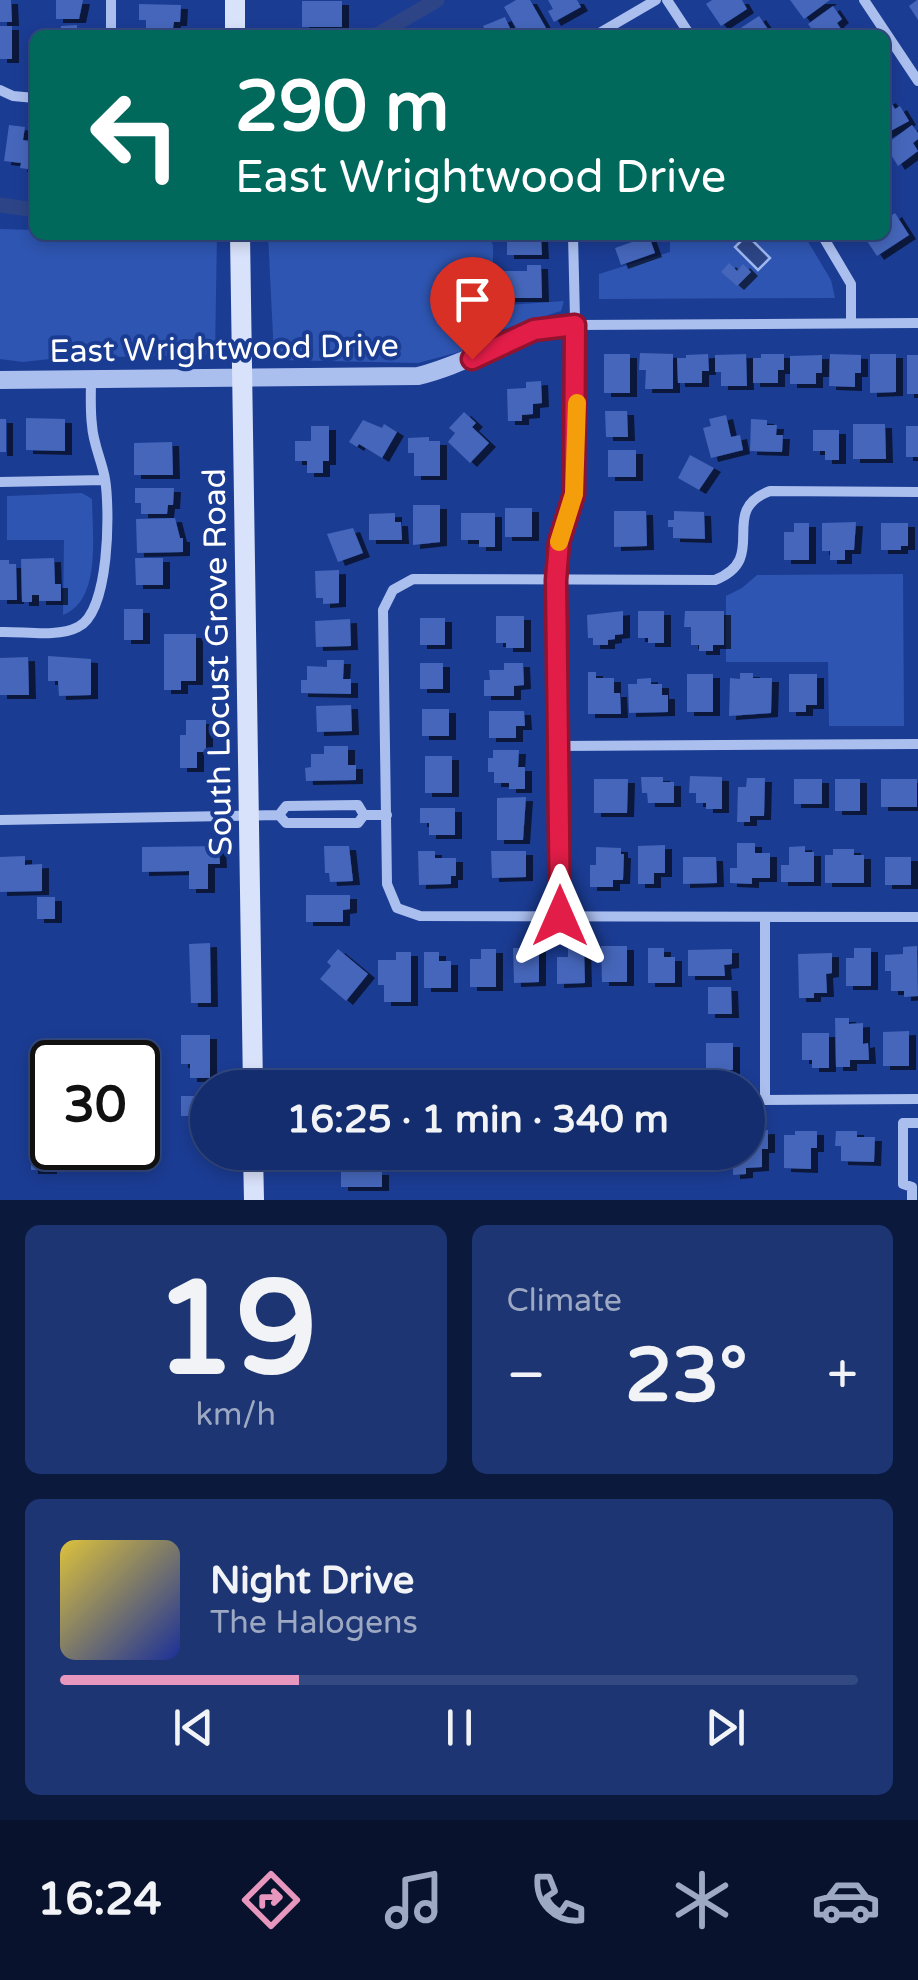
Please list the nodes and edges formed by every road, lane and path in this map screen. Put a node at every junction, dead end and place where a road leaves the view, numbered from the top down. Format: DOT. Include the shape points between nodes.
graph roads {
  1 [pos="111,0"];
  2 [pos="234,0"];
  3 [pos="656,0"];
  4 [pos="667,0"];
  5 [pos="864,0"];
  6 [pos="111,30"];
  7 [pos="235,30"];
  8 [pos="605,30"];
  9 [pos="687,30"];
  10 [pos="884,30"];
  11 [pos="890,39"];
  12 [pos="918,81"];
  13 [pos="0,90"];
  14 [pos="30,98"];
  15 [pos="240,240"];
  16 [pos="573,240"];
  17 [pos="825,240"];
  18 [pos="852,323"];
  19 [pos="918,323"];
  20 [pos="575,325"];
  21 [pos="242,376"];
  22 [pos="91,378"];
  23 [pos="0,380"];
  24 [pos="105,480"];
  25 [pos="0,482"];
  26 [pos="918,492"];
  27 [pos="556,580"];
  28 [pos="0,632"];
  29 [pos="918,744"];
  30 [pos="558,746"];
  31 [pos="364,815"];
  32 [pos="387,815"];
  33 [pos="280,816"];
  34 [pos="250,818"];
  35 [pos="0,820"];
  36 [pos="560,916"];
  37 [pos="765,917"];
  38 [pos="918,917"];
  39 [pos="253,1070"];
  40 [pos="915,1098"];
  41 [pos="766,1100"];
  42 [pos="915,1122"];
  43 [pos="253,1170"];
  44 [pos="915,1185"];
  45 [pos="254,1200"];
  46 [pos="912,1200"];
  1 -- 6 [label="street"];
  2 -- 7 [label="main road"];
  3 -- 8 [label="street"];
  4 -- 9 [label="street"];
  5 -- 10 [label="street"];
  11 -- 12 [label="street"];
  13 -- 14 [label="street"];
  15 -- 21 [label="main road, South Locust Grove Road"];
  16 -- 20 [label="street"];
  17 -- 18 [label="street" via="852,284"];
  18 -- 19 [label="street, East Wrightwood Drive"];
  18 -- 20 [label="street, East Wrightwood Drive"];
  20 -- 21 [label="street, East Wrightwood Drive" via="534,330 418,376"];
  20 -- 27 [label="street" via="574,494"];
  21 -- 22 [label="street, East Wrightwood Drive"];
  21 -- 34 [label="main road, South Locust Grove Road"];
  22 -- 23 [label="street, East Wrightwood Drive"];
  22 -- 24 [label="street" via="92,428"];
  24 -- 25 [label="street"];
  24 -- 28 [label="street" via="106,564 88,619 62,631"];
  26 -- 27 [label="street" via="770,491 746,511 736,569 715,580"];
  27 -- 30 [label="street"];
  27 -- 32 [label="street" via="413,579 393,590 383,610"];
  29 -- 30 [label="street"];
  30 -- 36 [label="street"];
  31 -- 32 [label="street"];
  31 -- 33 [label="street" via="358,822 322,823 286,823"];
  31 -- 33 [label="street" via="358,805 286,806"];
  32 -- 36 [label="street" via="387,884 396,908 420,916"];
  33 -- 34 [label="street"];
  34 -- 35 [label="street"];
  34 -- 39 [label="main road, South Locust Grove Road"];
  36 -- 37 [label="street"];
  37 -- 38 [label="street"];
  37 -- 41 [label="street"];
  40 -- 41 [label="street"];
  40 -- 42 [label="street"];
  42 -- 44 [label="street" via="903,1123 903,1184"];
  43 -- 45 [label="main road"];
  44 -- 46 [label="street"];
}
